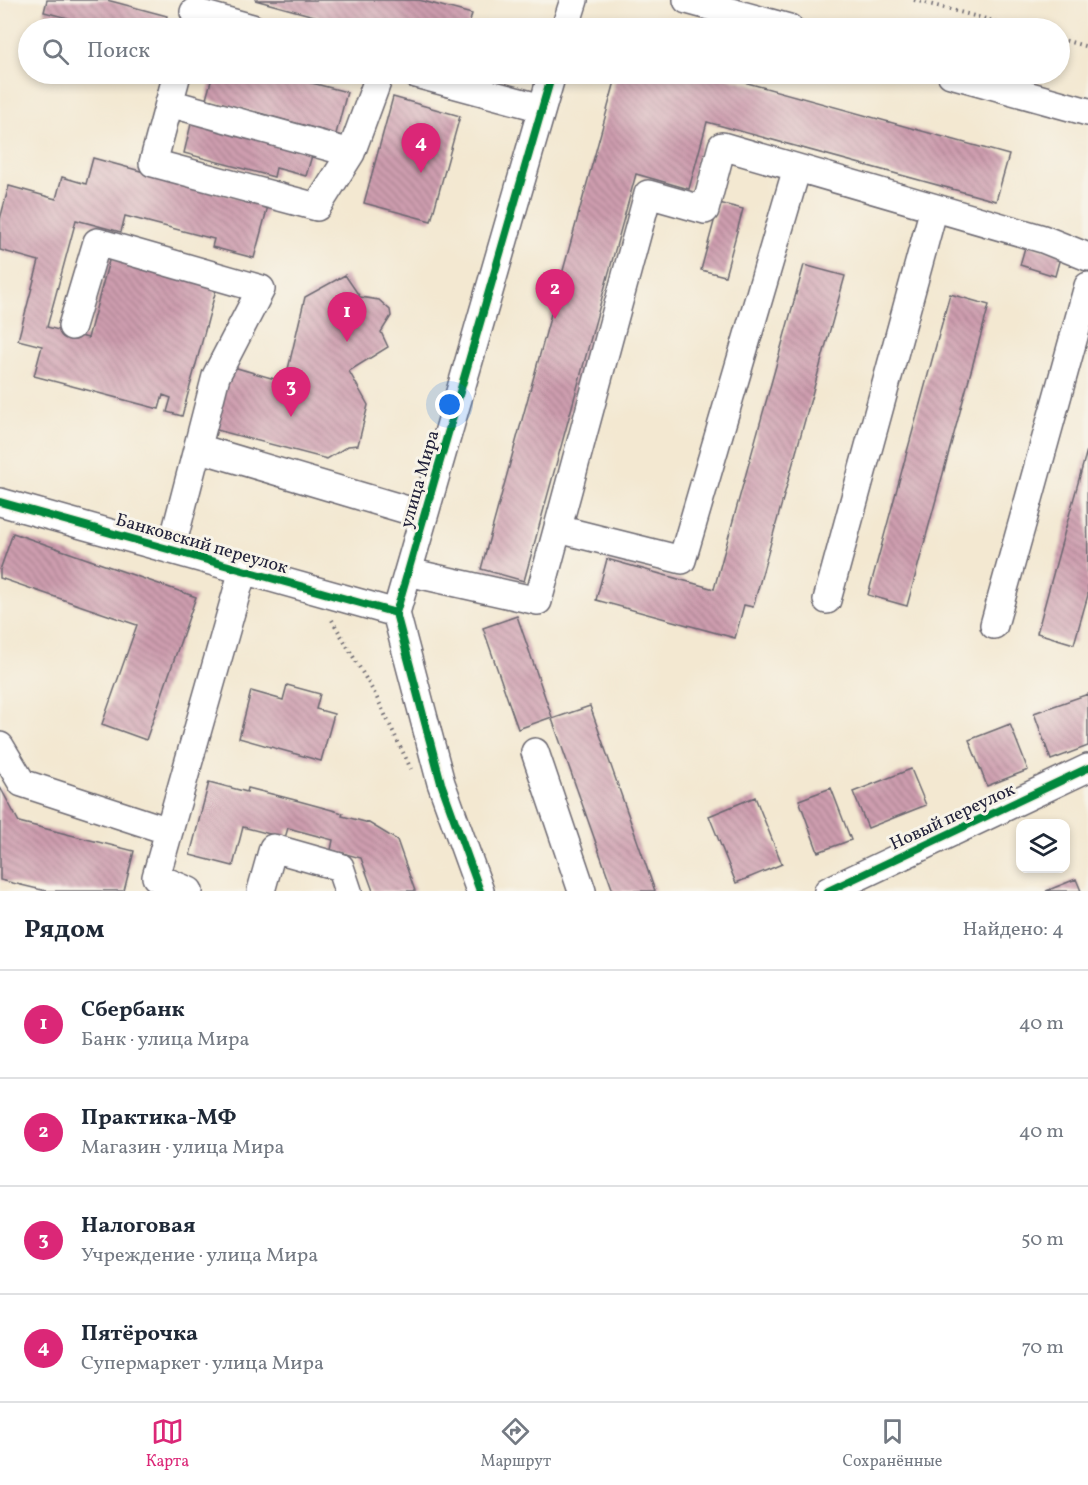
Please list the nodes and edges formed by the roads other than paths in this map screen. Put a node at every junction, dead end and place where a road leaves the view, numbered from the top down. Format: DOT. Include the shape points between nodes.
graph roads {
  1 [pos="574,0"];
  2 [pos="687,0"];
  3 [pos="194,14"];
  4 [pos="211,18"];
  5 [pos="569,18"];
  6 [pos="753,18"];
  7 [pos="174,84"];
  8 [pos="376,84"];
  9 [pos="453,84"];
  10 [pos="549,84"];
  11 [pos="987,84"];
  12 [pos="169,103"];
  13 [pos="542,108"];
  14 [pos="1088,112"];
  15 [pos="351,153"];
  16 [pos="797,168"];
  17 [pos="934,208"];
  18 [pos="1088,257"];
  19 [pos="1088,286"];
  20 [pos="72,326"];
  21 [pos="198,448"];
  22 [pos="0,502"];
  23 [pos="424,514"];
  24 [pos="558,529"];
  25 [pos="171,550"];
  26 [pos="243,570"];
  27 [pos="408,572"];
  28 [pos="827,600"];
  29 [pos="396,613"];
  30 [pos="994,625"];
  31 [pos="0,746"];
  32 [pos="535,752"];
  33 [pos="1086,774"];
  34 [pos="169,831"];
  35 [pos="154,884"];
  36 [pos="189,891"];
  37 [pos="261,891"];
  38 [pos="348,891"];
  39 [pos="480,891"];
  40 [pos="582,891"];
  41 [pos="828,891"];
  1 -- 5 [label="street"];
  2 -- 6 [label="street"];
  3 -- 4 [label="street"];
  7 -- 12 [label="street"];
  8 -- 15 [label="street"];
  9 -- 13 [label="street"];
  10 -- 13 [label="street, улица Мира"];
  11 -- 14 [label="street"];
  12 -- 15 [label="street"];
  12 -- 15 [label="street" via="153,163 316,207"];
  13 -- 23 [label="street, улица Мира"];
  16 -- 17 [label="street"];
  16 -- 24 [label="street" via="682,560"];
  16 -- 24 [label="street" via="722,146 705,210 648,194"];
  17 -- 18 [label="street" via="1043,239"];
  17 -- 28 [label="street"];
  19 -- 30 [label="street"];
  20 -- 21 [label="street" via="97,242 261,289 216,376"];
  21 -- 23 [label="street"];
  21 -- 25 [label="street"];
  22 -- 25 [label="street, Банковский переулок"];
  23 -- 27 [label="street, улица Мира"];
  24 -- 27 [label="street" via="538,602"];
  25 -- 26 [label="street, Банковский переулок"];
  26 -- 29 [label="street, Банковский переулок"];
  26 -- 34 [label="street"];
  27 -- 29 [label="street, улица Мира"];
  29 -- 39 [label="street" via="441,783"];
  31 -- 34 [label="street" via="22,783"];
  32 -- 40 [label="street"];
  33 -- 41 [label="street, Новый переулок"];
  34 -- 35 [label="street"];
  35 -- 36 [label="street"];
  37 -- 38 [label="street" via="273,848 340,867"];
}
